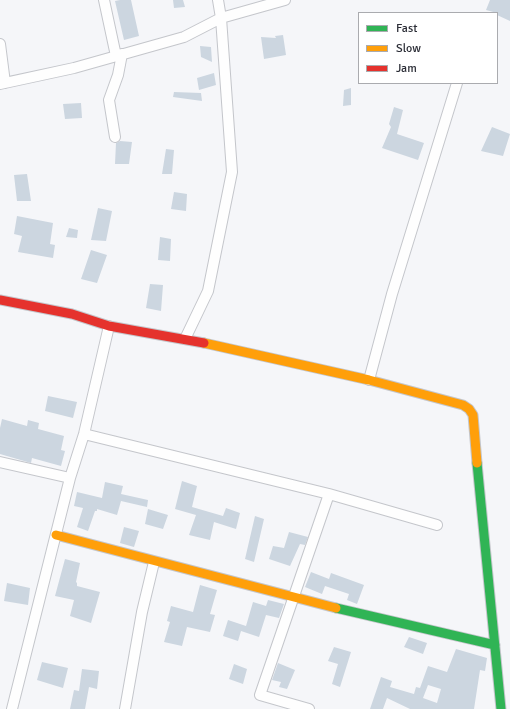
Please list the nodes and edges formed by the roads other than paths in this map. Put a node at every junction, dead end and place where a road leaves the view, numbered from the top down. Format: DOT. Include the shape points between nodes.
graph roads {
  1 [pos="104,0"];
  2 [pos="218,0"];
  3 [pos="285,0"];
  4 [pos="221,18"];
  5 [pos="0,44"];
  6 [pos="119,55"];
  7 [pos="3,84"];
  8 [pos="457,84"];
  9 [pos="115,137"];
  10 [pos="0,300"];
  11 [pos="109,326"];
  12 [pos="185,339"];
  13 [pos="369,380"];
  14 [pos="84,434"];
  15 [pos="0,462"];
  16 [pos="70,478"];
  17 [pos="329,494"];
  18 [pos="437,525"];
  19 [pos="56,535"];
  20 [pos="154,562"];
  21 [pos="294,598"];
  22 [pos="495,645"];
  23 [pos="12,709"];
  24 [pos="125,709"];
  25 [pos="309,709"];
  26 [pos="501,709"];
  1 -- 6 [label="street"];
  2 -- 4 [label="street"];
  3 -- 4 [label="street"];
  4 -- 6 [label="street" via="184,37"];
  4 -- 12 [label="street" via="232,172 208,291"];
  5 -- 7 [label="street"];
  6 -- 7 [label="street"];
  6 -- 9 [label="street" via="118,75 109,100"];
  8 -- 13 [label="street" via="392,294"];
  10 -- 11 [label="street" via="72,314"];
  11 -- 12 [label="street"];
  11 -- 14 [label="street"];
  12 -- 13 [label="street"];
  13 -- 22 [label="street" via="463,405 473,414 482,530"];
  14 -- 16 [label="street"];
  14 -- 17 [label="street"];
  15 -- 16 [label="street"];
  16 -- 19 [label="street"];
  17 -- 18 [label="street"];
  17 -- 21 [label="street"];
  19 -- 20 [label="street"];
  19 -- 23 [label="street"];
  20 -- 21 [label="street"];
  20 -- 24 [label="street" via="142,612"];
  21 -- 22 [label="street"];
  21 -- 25 [label="street" via="260,695"];
  22 -- 26 [label="street"];
}
